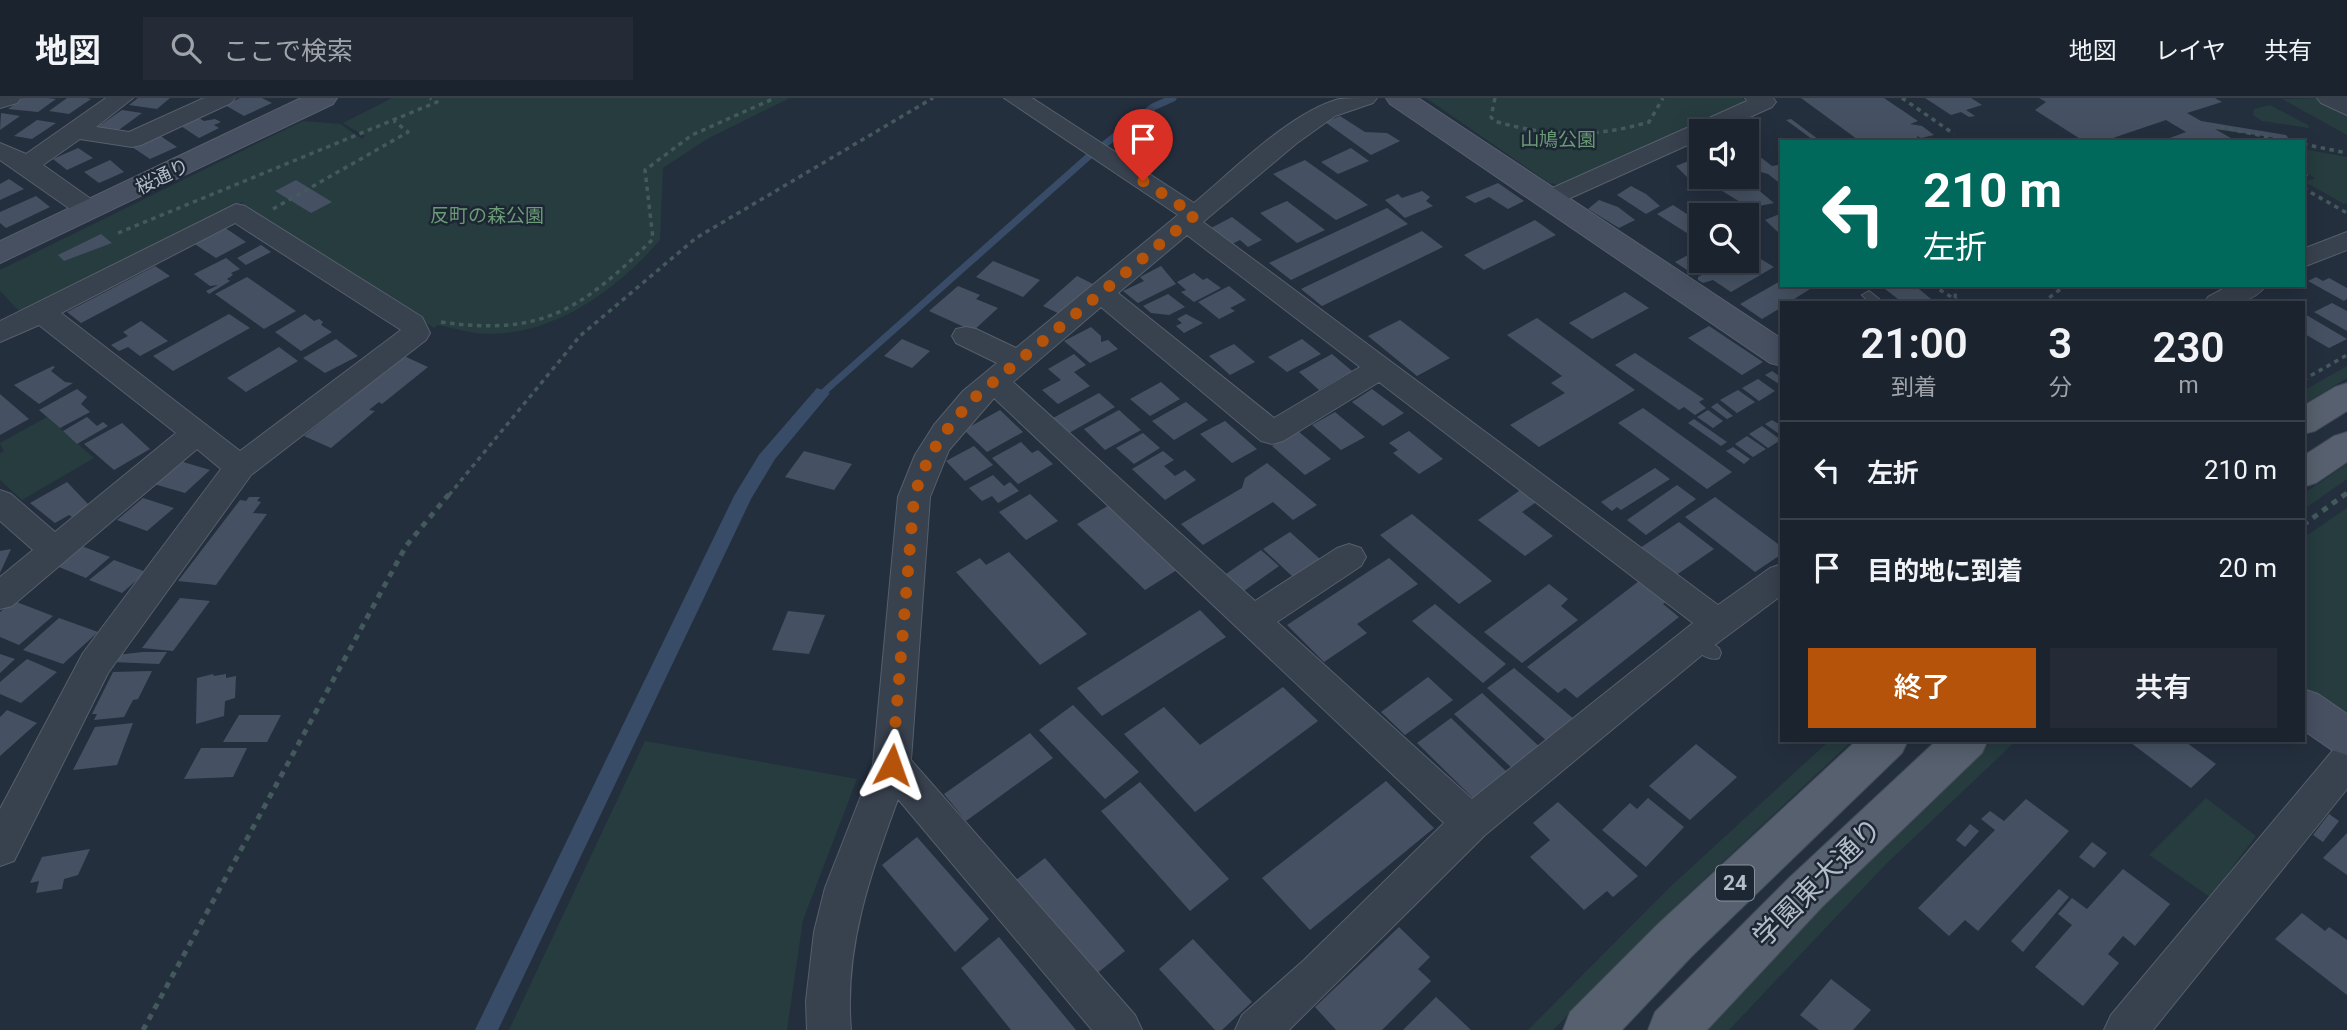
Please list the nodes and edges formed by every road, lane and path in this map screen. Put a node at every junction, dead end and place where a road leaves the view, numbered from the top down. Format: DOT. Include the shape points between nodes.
graph roads {
  1 [pos="9,98"];
  2 [pos="121,98"];
  3 [pos="223,98"];
  4 [pos="323,98"];
  5 [pos="430,98"];
  6 [pos="775,98"];
  7 [pos="933,98"];
  8 [pos="1016,98"];
  9 [pos="1365,98"];
  10 [pos="1400,98"];
  11 [pos="1495,98"];
  12 [pos="1662,98"];
  13 [pos="1757,98"];
  14 [pos="1902,98"];
  15 [pos="2329,98"];
  16 [pos="0,101"];
  17 [pos="2347,108"];
  18 [pos="394,121"];
  19 [pos="2220,127"];
  20 [pos="77,131"];
  21 [pos="1954,134"];
  22 [pos="2282,140"];
  23 [pos="2305,144"];
  24 [pos="0,150"];
  25 [pos="2347,153"];
  26 [pos="27,165"];
  27 [pos="2305,189"];
  28 [pos="1548,199"];
  29 [pos="89,211"];
  30 [pos="2347,213"];
  31 [pos="1191,218"];
  32 [pos="250,221"];
  33 [pos="118,233"];
  34 [pos="2347,240"];
  35 [pos="0,253"];
  36 [pos="2305,258"];
  37 [pos="1935,287"];
  38 [pos="1956,287"];
  39 [pos="2063,287"];
  40 [pos="2248,287"];
  41 [pos="1101,293"];
  42 [pos="1955,299"];
  43 [pos="1958,301"];
  44 [pos="2045,301"];
  45 [pos="2222,301"];
  46 [pos="41,312"];
  47 [pos="0,333"];
  48 [pos="415,333"];
  49 [pos="966,336"];
  50 [pos="1780,354"];
  51 [pos="2347,355"];
  52 [pos="1381,368"];
  53 [pos="1008,372"];
  54 [pos="2305,379"];
  55 [pos="2347,395"];
  56 [pos="2305,421"];
  57 [pos="195,434"];
  58 [pos="2347,445"];
  59 [pos="240,467"];
  60 [pos="2305,473"];
  61 [pos="2347,493"];
  62 [pos="0,502"];
  63 [pos="2305,524"];
  64 [pos="55,551"];
  65 [pos="1349,557"];
  66 [pos="1780,580"];
  67 [pos="0,596"];
  68 [pos="1253,620"];
  69 [pos="1709,638"];
  70 [pos="2305,708"];
  71 [pos="2347,737"];
  72 [pos="1885,742"];
  73 [pos="1965,742"];
  74 [pos="2347,761"];
  75 [pos="892,765"];
  76 [pos="1471,823"];
  77 [pos="0,848"];
  78 [pos="143,1030"];
  79 [pos="829,1030"];
  80 [pos="1121,1030"];
  81 [pos="1257,1030"];
  82 [pos="1588,1030"];
  83 [pos="1673,1030"];
  84 [pos="2126,1030"];
  1 -- 16 [label="street"];
  2 -- 20 [label="street"];
  3 -- 20 [label="street" via="132,140"];
  4 -- 29 [label="street, 桜通り"];
  5 -- 18 [label="path" via="437,102"];
  6 -- 48 [label="path" via="692,135 645,170 653,240 590,297 535,324 490,329 436,321"];
  7 -- 78 [label="path" via="696,239 580,336 406,546"];
  8 -- 31 [label="street"];
  9 -- 31 [label="street" via="1309,122"];
  10 -- 28 [label="street"];
  11 -- 12 [label="path" via="1494,121 1559,138 1649,122"];
  13 -- 28 [label="street" via="1764,102"];
  14 -- 21 [label="path"];
  15 -- 17 [label="street"];
  18 -- 32 [label="path" via="408,132"];
  18 -- 33 [label="path"];
  19 -- 22 [label="path"];
  20 -- 26 [label="street"];
  23 -- 25 [label="path"];
  24 -- 26 [label="street"];
  26 -- 29 [label="street"];
  27 -- 30 [label="path"];
  28 -- 50 [label="street"];
  29 -- 35 [label="street, 桜通り"];
  31 -- 41 [label="street"];
  31 -- 52 [label="street"];
  32 -- 46 [label="street" via="236,212"];
  32 -- 48 [label="street" via="412,324"];
  34 -- 36 [label="street"];
  37 -- 42 [label="path"];
  38 -- 42 [label="path"];
  39 -- 44 [label="path"];
  40 -- 45 [label="street"];
  41 -- 52 [label="street" via="1272,433"];
  41 -- 53 [label="street"];
  42 -- 43 [label="path"];
  46 -- 47 [label="street"];
  46 -- 57 [label="street"];
  48 -- 59 [label="street"];
  49 -- 53 [label="street"];
  51 -- 54 [label="path"];
  52 -- 69 [label="street"];
  53 -- 68 [label="street"];
  53 -- 75 [label="street" via="950,424 926,459 914,497"];
  55 -- 56 [label="main road"];
  57 -- 59 [label="street"];
  57 -- 64 [label="street"];
  58 -- 60 [label="main road"];
  59 -- 77 [label="street" via="95,663"];
  61 -- 63 [label="path"];
  62 -- 64 [label="street"];
  64 -- 67 [label="street"];
  65 -- 68 [label="street"];
  66 -- 69 [label="street"];
  68 -- 76 [label="street"];
  69 -- 76 [label="street"];
  70 -- 71 [label="street"];
  72 -- 82 [label="main road, 24" via="1675,940"];
  73 -- 83 [label="main road, 学園東大通り / 24" via="1834,865"];
  74 -- 84 [label="street"];
  75 -- 79 [label="street" via="845,887 834,932"];
  75 -- 80 [label="street"];
  76 -- 81 [label="street" via="1320,974"];
}
